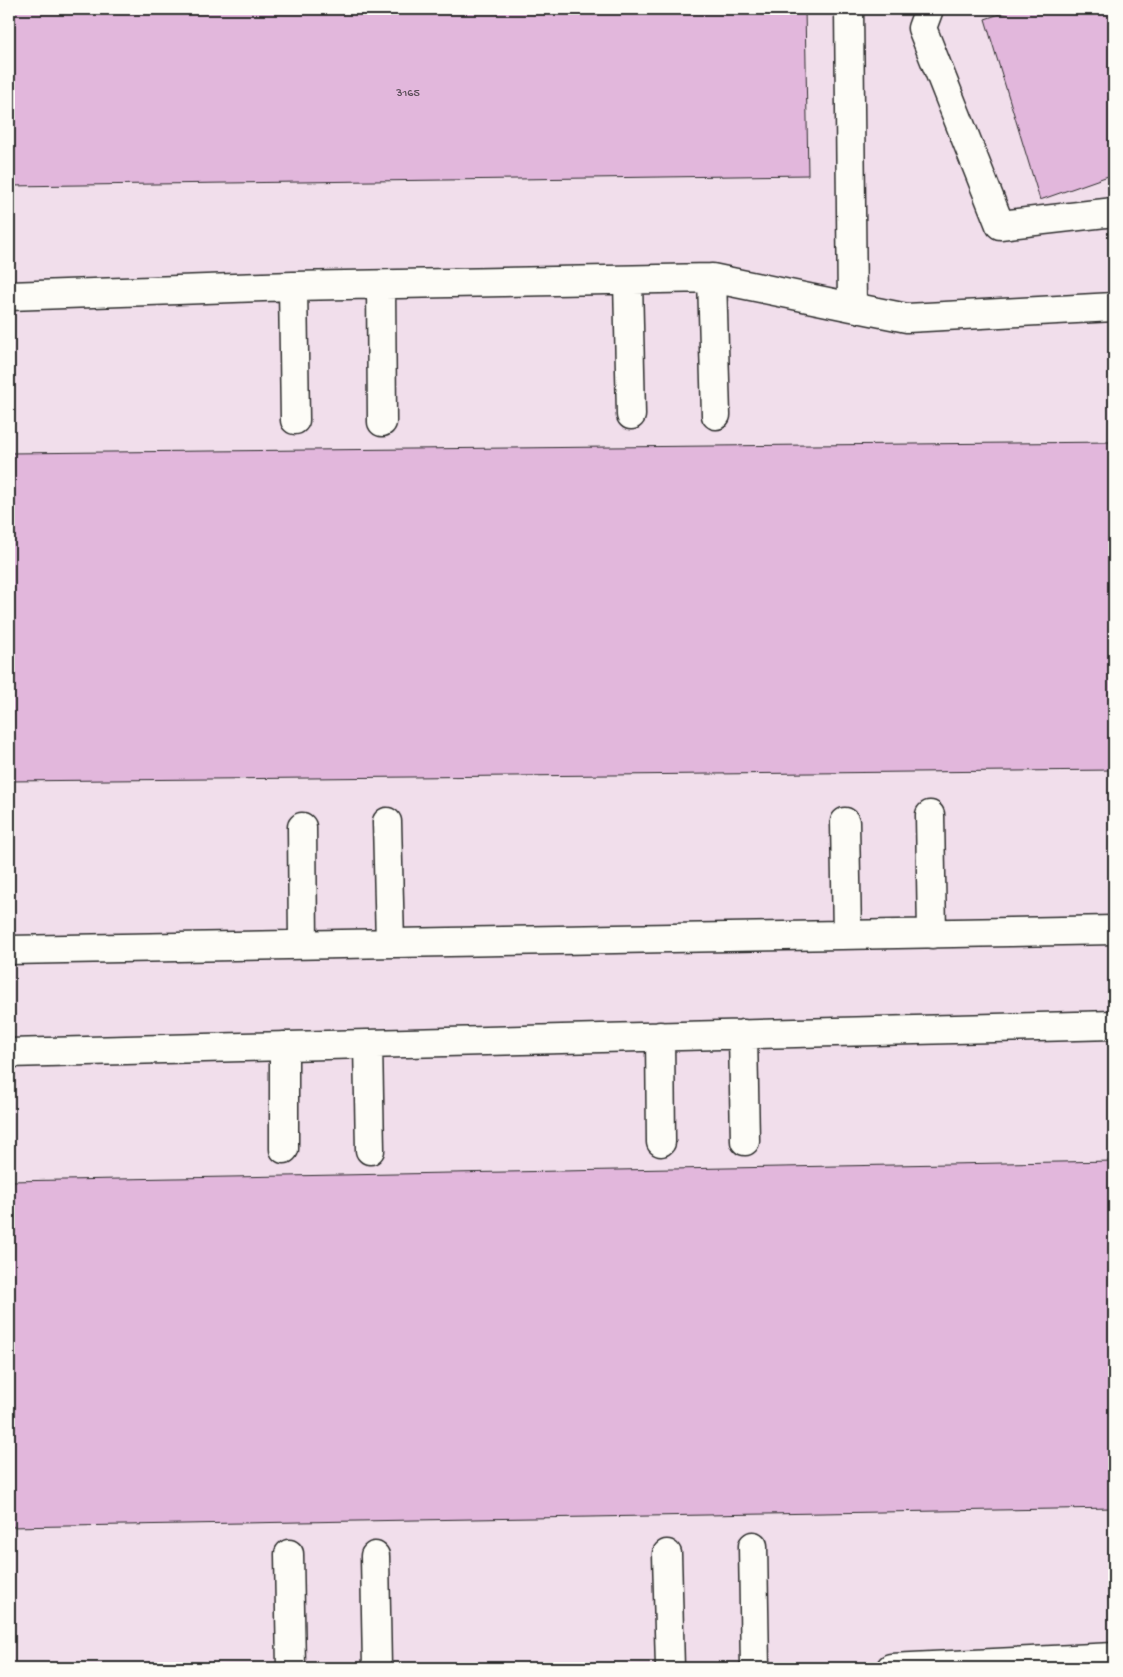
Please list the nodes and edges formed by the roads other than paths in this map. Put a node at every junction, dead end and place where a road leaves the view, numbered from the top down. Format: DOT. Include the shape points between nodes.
graph roads {
  1 [pos="849,9"];
  2 [pos="929,9"];
  3 [pos="1114,212"];
  4 [pos="712,278"];
  5 [pos="628,281"];
  6 [pos="381,285"];
  7 [pos="293,286"];
  8 [pos="9,296"];
  9 [pos="852,307"];
  10 [pos="1114,307"];
  11 [pos="631,415"];
  12 [pos="716,415"];
  13 [pos="295,420"];
  14 [pos="382,422"];
  15 [pos="930,815"];
  16 [pos="387,822"];
  17 [pos="845,822"];
  18 [pos="302,827"];
  19 [pos="1114,930"];
  20 [pos="932,934"];
  21 [pos="847,935"];
  22 [pos="390,943"];
  23 [pos="304,944"];
  24 [pos="9,950"];
  25 [pos="1114,1025"];
  26 [pos="743,1034"];
  27 [pos="660,1036"];
  28 [pos="368,1044"];
  29 [pos="284,1046"];
  30 [pos="9,1053"];
  31 [pos="745,1141"];
  32 [pos="661,1142"];
  33 [pos="284,1149"];
  34 [pos="370,1150"];
  35 [pos="754,1546"];
  36 [pos="289,1554"];
  37 [pos="667,1554"];
  38 [pos="375,1556"];
  39 [pos="1114,1657"];
  40 [pos="291,1668"];
  41 [pos="377,1668"];
  42 [pos="670,1668"];
  43 [pos="755,1668"];
  44 [pos="891,1668"];
  1 -- 9 [label="lane"];
  2 -- 3 [label="lane" via="922,28 1000,225"];
  4 -- 5 [label="lane"];
  4 -- 9 [label="lane"];
  4 -- 12 [label="lane"];
  5 -- 6 [label="lane"];
  5 -- 11 [label="lane"];
  6 -- 7 [label="lane"];
  6 -- 14 [label="lane"];
  7 -- 8 [label="lane"];
  7 -- 13 [label="lane"];
  9 -- 10 [label="lane" via="907,318"];
  15 -- 20 [label="lane"];
  16 -- 22 [label="lane"];
  17 -- 21 [label="lane"];
  18 -- 23 [label="lane"];
  19 -- 20 [label="lane"];
  20 -- 21 [label="lane"];
  21 -- 22 [label="lane"];
  22 -- 23 [label="lane"];
  23 -- 24 [label="lane"];
  25 -- 26 [label="lane"];
  26 -- 27 [label="lane"];
  26 -- 31 [label="lane"];
  27 -- 28 [label="lane"];
  27 -- 32 [label="lane"];
  28 -- 29 [label="lane"];
  28 -- 34 [label="lane"];
  29 -- 30 [label="lane"];
  29 -- 33 [label="lane"];
  35 -- 43 [label="lane"];
  36 -- 40 [label="lane"];
  37 -- 42 [label="lane"];
  38 -- 41 [label="lane"];
  39 -- 44 [label="lane"];
}
